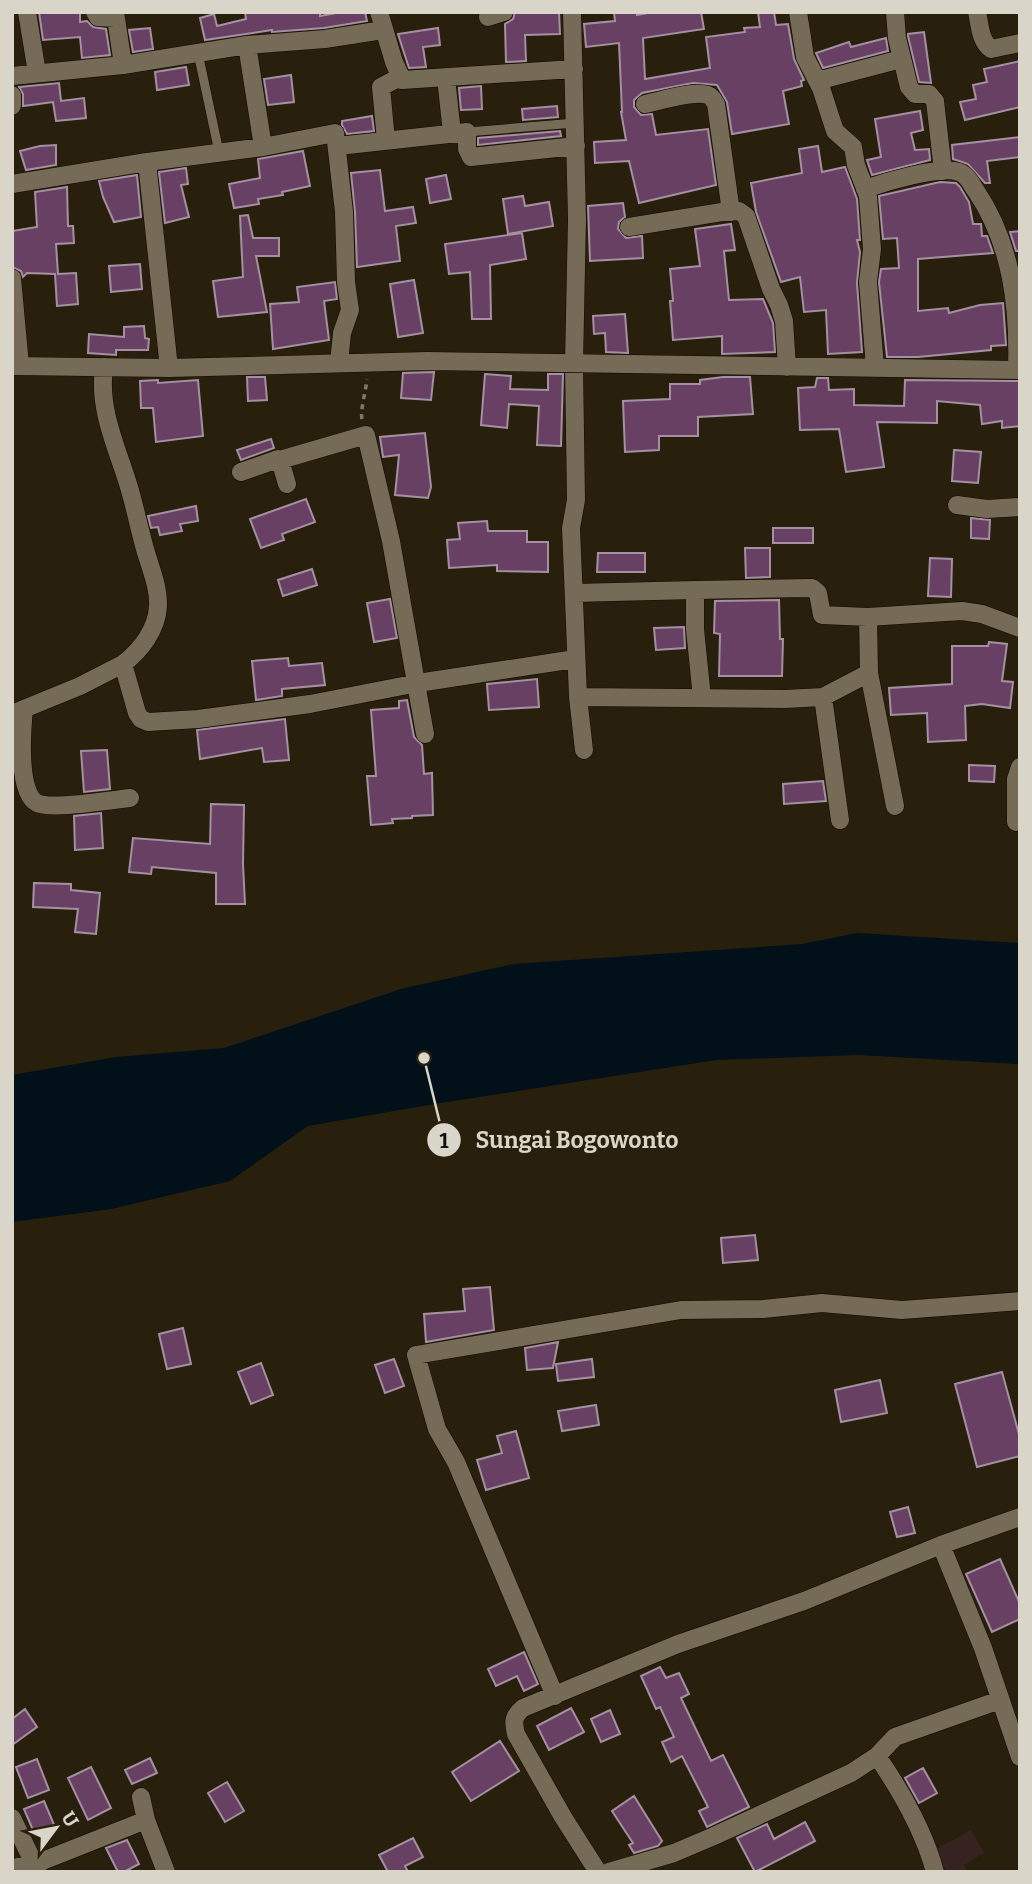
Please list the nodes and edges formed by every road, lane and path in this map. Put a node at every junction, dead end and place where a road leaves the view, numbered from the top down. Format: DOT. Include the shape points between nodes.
graph roads {
  1 [pos="27,12"];
  2 [pos="95,12"];
  3 [pos="572,12"];
  4 [pos="799,12"];
  5 [pos="895,12"];
  6 [pos="977,12"];
  7 [pos="381,21"];
  8 [pos="1020,43"];
  9 [pos="247,45"];
  10 [pos="198,53"];
  11 [pos="901,58"];
  12 [pos="123,65"];
  13 [pos="573,69"];
  14 [pos="37,73"];
  15 [pos="12,76"];
  16 [pos="400,77"];
  17 [pos="446,78"];
  18 [pos="817,81"];
  19 [pos="12,95"];
  20 [pos="645,104"];
  21 [pos="12,106"];
  22 [pos="575,123"];
  23 [pos="459,133"];
  24 [pos="386,140"];
  25 [pos="338,146"];
  26 [pos="576,146"];
  27 [pos="263,147"];
  28 [pos="219,152"];
  29 [pos="147,162"];
  30 [pos="943,171"];
  31 [pos="12,184"];
  32 [pos="865,189"];
  33 [pos="732,212"];
  34 [pos="629,226"];
  35 [pos="12,278"];
  36 [pos="339,363"];
  37 [pos="368,363"];
  38 [pos="16,365"];
  39 [pos="574,365"];
  40 [pos="788,367"];
  41 [pos="875,367"];
  42 [pos="104,368"];
  43 [pos="169,368"];
  44 [pos="1018,370"];
  45 [pos="366,435"];
  46 [pos="279,460"];
  47 [pos="241,472"];
  48 [pos="287,484"];
  49 [pos="957,505"];
  50 [pos="1020,507"];
  51 [pos="695,590"];
  52 [pos="574,593"];
  53 [pos="869,617"];
  54 [pos="1020,628"];
  55 [pos="575,659"];
  56 [pos="123,664"];
  57 [pos="869,673"];
  58 [pos="418,683"];
  59 [pos="823,697"];
  60 [pos="578,698"];
  61 [pos="702,698"];
  62 [pos="18,711"];
  63 [pos="425,734"];
  64 [pos="584,750"];
  65 [pos="1020,766"];
  66 [pos="130,798"];
  67 [pos="895,806"];
  68 [pos="839,820"];
  69 [pos="1016,822"];
  70 [pos="1020,1301"];
  71 [pos="1020,1517"];
  72 [pos="942,1545"];
  73 [pos="555,1696"];
  74 [pos="1000,1700"];
  75 [pos="877,1756"];
  76 [pos="1020,1756"];
  77 [pos="141,1797"];
  78 [pos="12,1818"];
  79 [pos="146,1820"];
  80 [pos="12,1868"];
  81 [pos="36,1868"];
  82 [pos="166,1872"];
  83 [pos="598,1872"];
  84 [pos="609,1872"];
  85 [pos="935,1872"];
  1 -- 14 [label="street"];
  2 -- 12 [label="street" via="99,17 116,18"];
  3 -- 13 [label="street"];
  4 -- 18 [label="street" via="805,57"];
  5 -- 11 [label="street"];
  6 -- 8 [label="street" via="987,47"];
  7 -- 9 [label="street" via="325,39"];
  7 -- 16 [label="street"];
  9 -- 10 [label="street"];
  9 -- 27 [label="street"];
  10 -- 12 [label="street"];
  10 -- 28 [label="lane"];
  11 -- 18 [label="street"];
  11 -- 30 [label="street" via="912,92 929,94 935,101"];
  12 -- 14 [label="street"];
  13 -- 17 [label="street"];
  13 -- 22 [label="street"];
  14 -- 15 [label="street"];
  16 -- 17 [label="street"];
  16 -- 24 [label="street" via="381,87"];
  17 -- 23 [label="street"];
  18 -- 32 [label="street" via="835,131 852,147"];
  19 -- 21 [label="street"];
  20 -- 33 [label="street" via="694,95 712,98"];
  22 -- 23 [label="lane"];
  22 -- 26 [label="street"];
  23 -- 24 [label="street"];
  23 -- 26 [label="street" via="471,157"];
  24 -- 25 [label="street"];
  25 -- 27 [label="street" via="337,135 332,133"];
  25 -- 36 [label="street" via="350,310"];
  26 -- 39 [label="street"];
  27 -- 28 [label="street"];
  28 -- 29 [label="street"];
  29 -- 31 [label="street"];
  29 -- 43 [label="street"];
  30 -- 32 [label="street"];
  30 -- 44 [label="street" via="966,176 991,213 1006,250 1018,331"];
  32 -- 41 [label="street" via="871,223 868,282"];
  33 -- 34 [label="street"];
  33 -- 40 [label="street" via="746,216 779,305"];
  35 -- 38 [label="street"];
  36 -- 37 [label="street"];
  36 -- 43 [label="street"];
  37 -- 39 [label="street"];
  37 -- 45 [label="path" via="360,412"];
  38 -- 42 [label="street"];
  39 -- 40 [label="street"];
  39 -- 52 [label="street"];
  40 -- 41 [label="street"];
  41 -- 44 [label="street"];
  42 -- 43 [label="street"];
  42 -- 56 [label="street" via="104,410 130,490 158,607 144,644"];
  45 -- 46 [label="street"];
  45 -- 58 [label="street"];
  46 -- 47 [label="street"];
  46 -- 48 [label="street"];
  49 -- 50 [label="street"];
  51 -- 52 [label="street"];
  51 -- 53 [label="street" via="812,588 818,593 822,615"];
  51 -- 61 [label="street"];
  52 -- 55 [label="street"];
  53 -- 54 [label="street" via="962,611"];
  53 -- 57 [label="street"];
  55 -- 58 [label="street"];
  55 -- 60 [label="street"];
  56 -- 58 [label="street" via="137,713 148,722 310,704"];
  56 -- 62 [label="street"];
  57 -- 59 [label="street"];
  57 -- 67 [label="street"];
  58 -- 63 [label="street"];
  59 -- 61 [label="street"];
  59 -- 68 [label="street"];
  60 -- 61 [label="street"];
  60 -- 64 [label="street"];
  62 -- 66 [label="street" via="26,783 37,803"];
  65 -- 69 [label="street"];
  70 -- 73 [label="street" via="915,1309 822,1303 681,1310 416,1355 437,1429 456,1462"];
  71 -- 72 [label="street"];
  72 -- 73 [label="street" via="804,1601 678,1644"];
  72 -- 74 [label="street"];
  73 -- 83 [label="street" via="517,1713 513,1721 516,1734"];
  74 -- 75 [label="street" via="895,1737"];
  74 -- 76 [label="street"];
  75 -- 84 [label="street" via="851,1773 684,1849"];
  75 -- 85 [label="street" via="926,1844"];
  77 -- 79 [label="street"];
  78 -- 81 [label="street"];
  79 -- 81 [label="street"];
  79 -- 82 [label="street"];
  80 -- 81 [label="street"];
}
